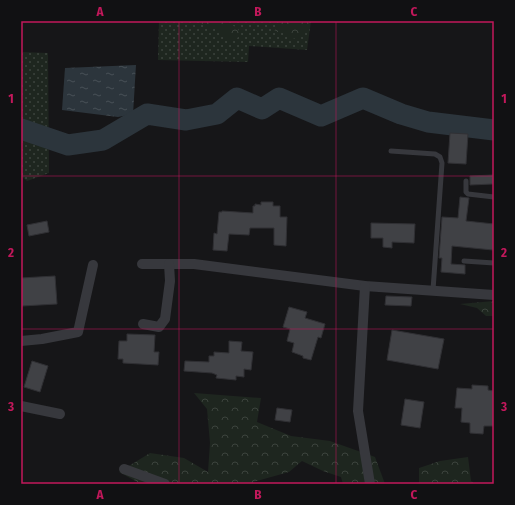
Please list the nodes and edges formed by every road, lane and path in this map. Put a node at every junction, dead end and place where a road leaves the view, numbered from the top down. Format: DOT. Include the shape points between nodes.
graph roads {
  1 [pos="391,151"];
  2 [pos="466,181"];
  3 [pos="494,196"];
  4 [pos="464,261"];
  5 [pos="494,263"];
  6 [pos="142,264"];
  7 [pos="169,264"];
  8 [pos="93,265"];
  9 [pos="365,286"];
  10 [pos="433,290"];
  11 [pos="494,295"];
  12 [pos="143,324"];
  13 [pos="21,341"];
  14 [pos="21,406"];
  15 [pos="60,414"];
  16 [pos="124,469"];
  17 [pos="164,484"];
  18 [pos="370,484"];
  1 -- 10 [label="lane" via="435,154 442,163"];
  2 -- 3 [label="lane" via="468,194"];
  4 -- 5 [label="lane"];
  6 -- 7 [label="street"];
  7 -- 9 [label="street" via="194,264"];
  7 -- 12 [label="street" via="170,281 165,319 159,327"];
  8 -- 13 [label="street" via="78,332"];
  9 -- 10 [label="street"];
  9 -- 18 [label="street" via="358,411"];
  10 -- 11 [label="street"];
  14 -- 15 [label="street"];
  16 -- 17 [label="street"];
}
